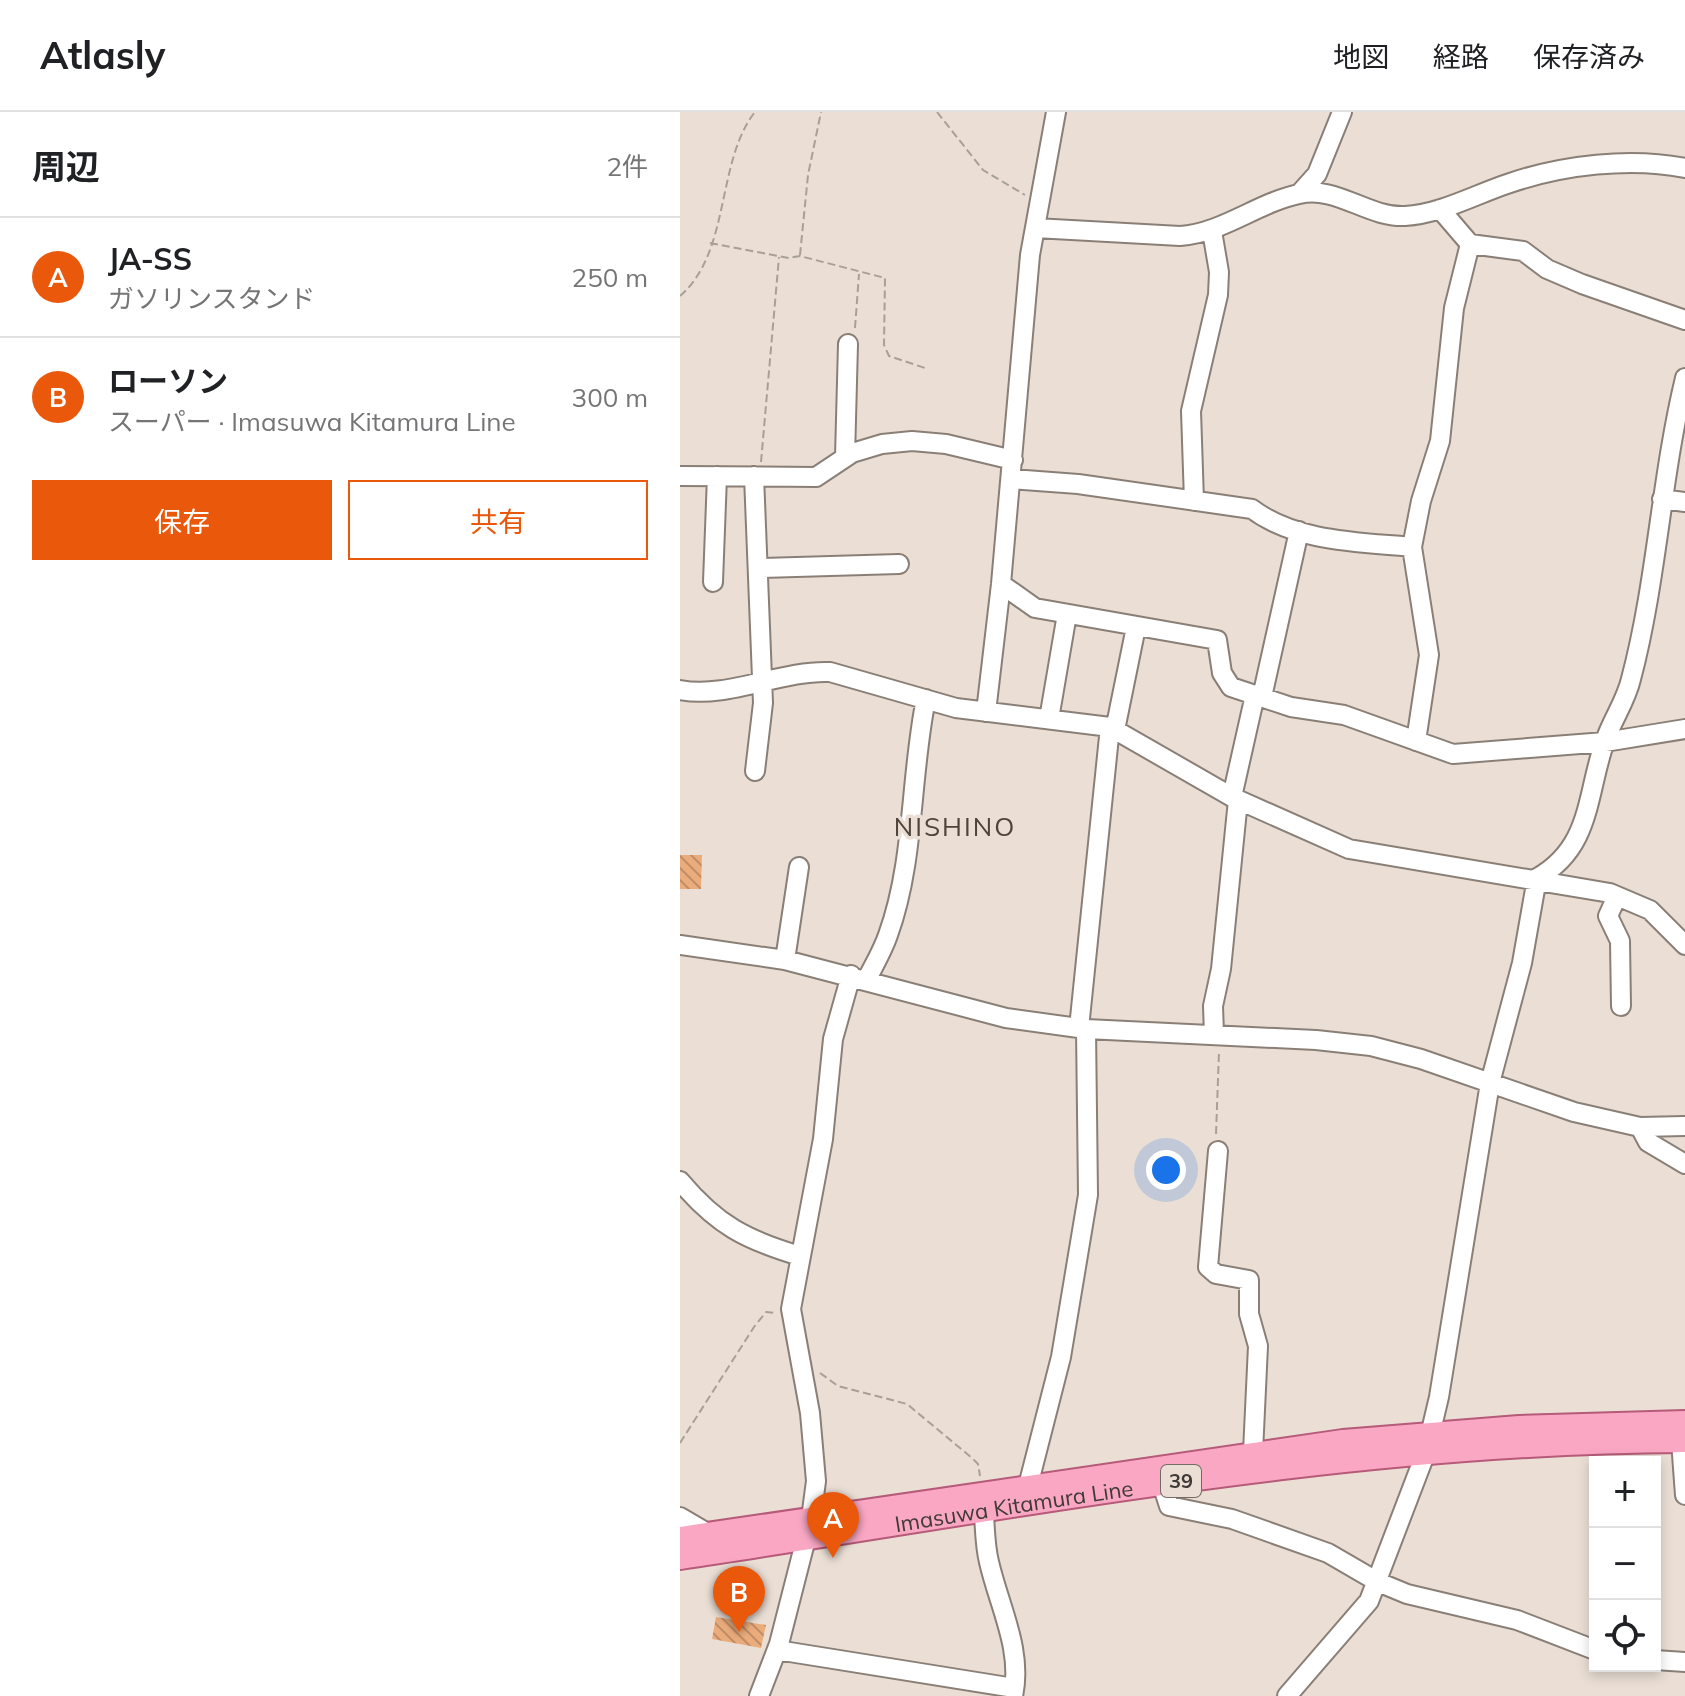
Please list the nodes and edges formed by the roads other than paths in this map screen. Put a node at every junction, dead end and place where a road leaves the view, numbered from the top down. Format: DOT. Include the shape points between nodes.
graph roads {
  1 [pos="1056,112"];
  2 [pos="1342,112"];
  3 [pos="1685,168"];
  4 [pos="1300,193"];
  5 [pos="1440,209"];
  6 [pos="1035,228"];
  7 [pos="1212,231"];
  8 [pos="1470,244"];
  9 [pos="1685,320"];
  10 [pos="848,344"];
  11 [pos="1685,378"];
  12 [pos="845,457"];
  13 [pos="1013,460"];
  14 [pos="680,476"];
  15 [pos="717,476"];
  16 [pos="757,476"];
  17 [pos="1011,479"];
  18 [pos="1662,499"];
  19 [pos="1194,501"];
  20 [pos="1685,502"];
  21 [pos="1299,531"];
  22 [pos="1412,547"];
  23 [pos="899,564"];
  24 [pos="760,568"];
  25 [pos="713,582"];
  26 [pos="1001,584"];
  27 [pos="1067,614"];
  28 [pos="1136,627"];
  29 [pos="762,681"];
  30 [pos="680,690"];
  31 [pos="1259,696"];
  32 [pos="926,699"];
  33 [pos="986,712"];
  34 [pos="1049,719"];
  35 [pos="1112,728"];
  36 [pos="1685,729"];
  37 [pos="1416,741"];
  38 [pos="1605,742"];
  39 [pos="755,771"];
  40 [pos="1235,798"];
  41 [pos="799,867"];
  42 [pos="1537,878"];
  43 [pos="1617,896"];
  44 [pos="680,945"];
  45 [pos="1685,945"];
  46 [pos="785,960"];
  47 [pos="859,977"];
  48 [pos="1621,1006"];
  49 [pos="1082,1028"];
  50 [pos="1217,1034"];
  51 [pos="1490,1083"];
  52 [pos="1685,1126"];
  53 [pos="1640,1127"];
  54 [pos="1218,1151"];
  55 [pos="1685,1164"];
  56 [pos="680,1181"];
  57 [pos="800,1256"];
  58 [pos="1684,1435"];
  59 [pos="1428,1442"];
  60 [pos="1253,1452"];
  61 [pos="1162,1484"];
  62 [pos="1028,1486"];
  63 [pos="1685,1495"];
  64 [pos="983,1502"];
  65 [pos="680,1517"];
  66 [pos="809,1529"];
  67 [pos="709,1534"];
  68 [pos="680,1538"];
  69 [pos="680,1558"];
  70 [pos="1378,1582"];
  71 [pos="1589,1648"];
  72 [pos="777,1650"];
  73 [pos="1661,1660"];
  74 [pos="1685,1662"];
  75 [pos="1014,1692"];
  76 [pos="759,1696"];
  77 [pos="1287,1696"];
  1 -- 6 [label="street"];
  2 -- 4 [label="street" via="1317,174"];
  3 -- 5 [label="street" via="1604,164 1514,181"];
  4 -- 5 [label="street" via="1332,195 1361,208 1403,216"];
  4 -- 7 [label="street"];
  5 -- 8 [label="street"];
  6 -- 7 [label="street" via="1180,236"];
  6 -- 13 [label="street"];
  7 -- 19 [label="street" via="1218,295 1191,411"];
  8 -- 9 [label="street" via="1523,251 1582,284"];
  8 -- 22 [label="street" via="1454,308 1440,441"];
  10 -- 12 [label="street"];
  11 -- 18 [label="street"];
  12 -- 13 [label="street" via="882,444 912,441"];
  12 -- 16 [label="street" via="816,477"];
  13 -- 17 [label="street"];
  14 -- 15 [label="street"];
  15 -- 16 [label="street"];
  15 -- 25 [label="street"];
  16 -- 24 [label="street"];
  17 -- 19 [label="street"];
  17 -- 26 [label="street"];
  18 -- 20 [label="street"];
  18 -- 38 [label="street" via="1638,653"];
  19 -- 21 [label="street" via="1252,509 1271,523"];
  21 -- 22 [label="street"];
  21 -- 31 [label="street"];
  22 -- 37 [label="street" via="1429,655"];
  23 -- 24 [label="street"];
  24 -- 29 [label="street"];
  26 -- 27 [label="street" via="1035,608"];
  26 -- 33 [label="street"];
  27 -- 28 [label="street"];
  27 -- 34 [label="street"];
  28 -- 31 [label="street" via="1217,640 1222,673 1231,687"];
  28 -- 35 [label="street"];
  29 -- 30 [label="street"];
  29 -- 32 [label="street" via="830,672"];
  29 -- 39 [label="street"];
  31 -- 37 [label="street" via="1344,715"];
  31 -- 40 [label="street"];
  32 -- 33 [label="street"];
  32 -- 47 [label="street" via="902,882 888,935"];
  33 -- 34 [label="street"];
  34 -- 35 [label="street"];
  35 -- 40 [label="street"];
  35 -- 49 [label="street"];
  36 -- 38 [label="street"];
  37 -- 38 [label="street" via="1453,754"];
  38 -- 42 [label="street" via="1579,835 1555,868"];
  40 -- 42 [label="street" via="1349,849"];
  40 -- 50 [label="street" via="1221,969 1213,1006"];
  41 -- 46 [label="street"];
  42 -- 43 [label="street"];
  42 -- 51 [label="street" via="1522,963"];
  43 -- 45 [label="street" via="1650,910"];
  43 -- 48 [label="street" via="1608,916 1620,941"];
  44 -- 46 [label="street"];
  46 -- 47 [label="street"];
  47 -- 49 [label="street" via="1006,1018"];
  47 -- 57 [label="street" via="833,1039 823,1139"];
  49 -- 50 [label="street"];
  49 -- 62 [label="street" via="1088,1195 1061,1357"];
  50 -- 51 [label="street" via="1371,1046"];
  51 -- 53 [label="street" via="1574,1112"];
  51 -- 59 [label="street"];
  52 -- 53 [label="street"];
  53 -- 55 [label="street" via="1648,1142"];
  54 -- 60 [label="street" via="1208,1267 1216,1274 1249,1280 1249,1314 1258,1346"];
  56 -- 57 [label="street" via="748,1240"];
  57 -- 66 [label="street" via="792,1314 816,1481"];
  58 -- 59 [label="main road, Imasuwa Kitamura Line / 39"];
  58 -- 63 [label="street"];
  59 -- 60 [label="main road, Imasuwa Kitamura Line / 39"];
  59 -- 61 [label="main road, Imasuwa Kitamura Line / 39"];
  59 -- 70 [label="street"];
  60 -- 62 [label="main road, Imasuwa Kitamura Line / 39"];
  61 -- 64 [label="main road, Imasuwa Kitamura Line / 39"];
  61 -- 70 [label="street" via="1169,1506 1232,1519 1328,1553"];
  62 -- 64 [label="main road, Imasuwa Kitamura Line / 39"];
  64 -- 66 [label="main road, Imasuwa Kitamura Line / 39"];
  64 -- 75 [label="street" via="988,1559 1013,1643"];
  65 -- 67 [label="street"];
  66 -- 67 [label="main road, Imasuwa Kitamura Line / 39"];
  66 -- 69 [label="main road, Imasuwa Kitamura Line / 39"];
  66 -- 72 [label="street"];
  67 -- 68 [label="main road, Imasuwa Kitamura Line / 39"];
  70 -- 71 [label="street" via="1517,1620"];
  70 -- 77 [label="street" via="1357,1616"];
  72 -- 75 [label="street"];
  72 -- 76 [label="street"];
  73 -- 74 [label="street"];
}
